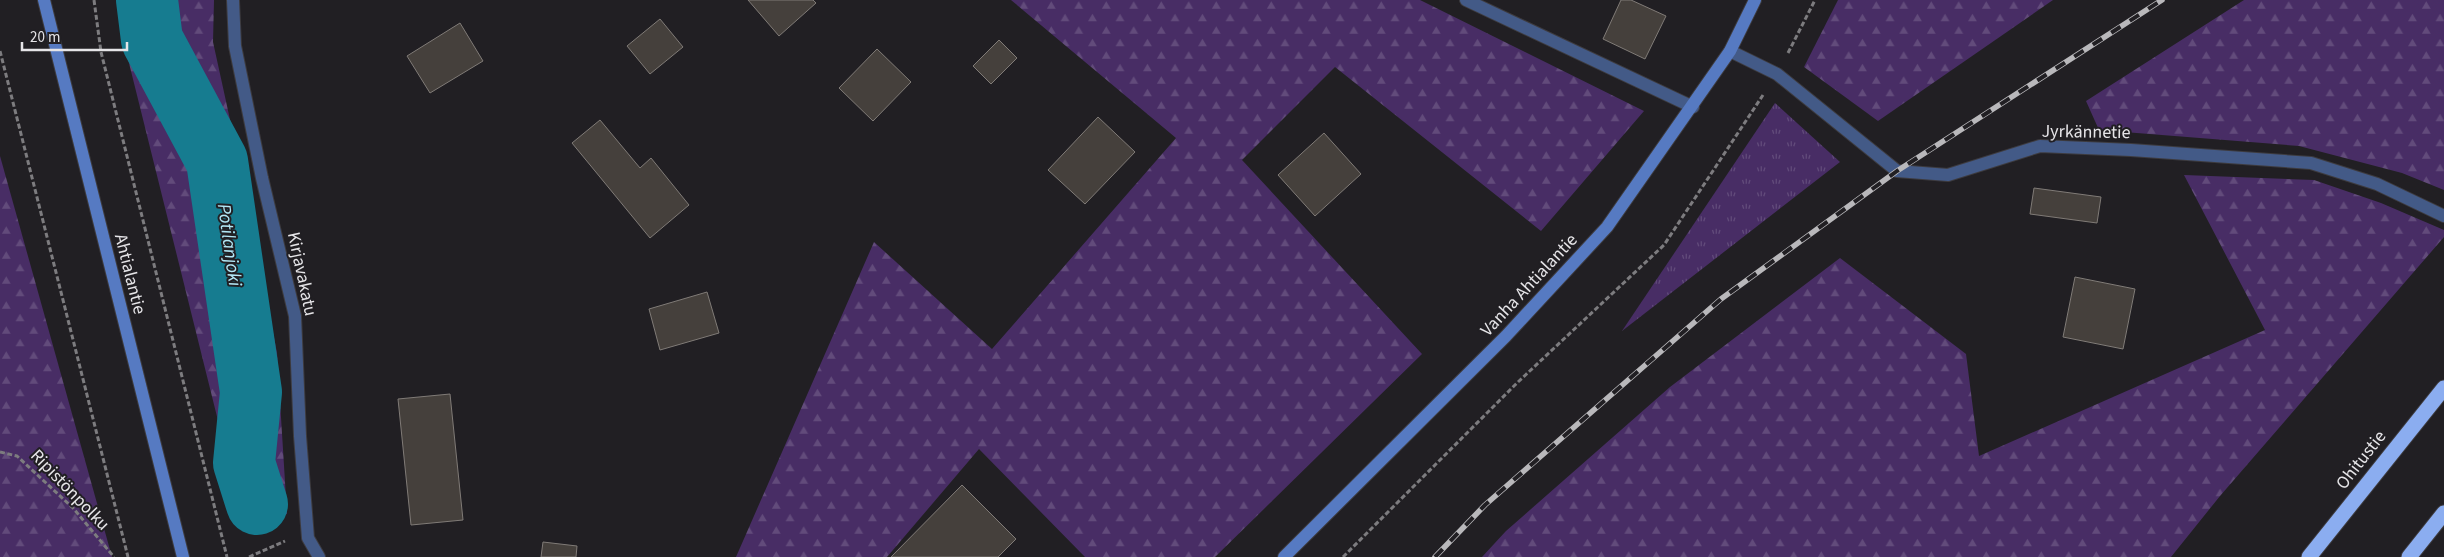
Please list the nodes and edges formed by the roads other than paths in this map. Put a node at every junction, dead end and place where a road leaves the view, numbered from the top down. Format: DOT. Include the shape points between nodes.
graph roads {
  1 [pos="44,0"];
  2 [pos="233,0"];
  3 [pos="1466,0"];
  4 [pos="1755,0"];
  5 [pos="1730,51"];
  6 [pos="1692,107"];
  7 [pos="2444,216"];
  8 [pos="2444,388"];
  9 [pos="2444,513"];
  10 [pos="183,557"];
  11 [pos="319,557"];
  12 [pos="1284,557"];
  13 [pos="2309,557"];
  14 [pos="2409,557"];
  1 -- 10 [label="street, Ahtialantie"];
  2 -- 11 [label="street, Kirjavakatu" via="235,46 295,316 308,538"];
  3 -- 6 [label="street"];
  4 -- 5 [label="street, Vanha Ahtialantie"];
  5 -- 6 [label="street, Vanha Ahtialantie"];
  5 -- 7 [label="street, Jyrkännetie" via="1777,74 1897,171 1948,175 2040,146 2311,163 2377,184"];
  6 -- 12 [label="street, Vanha Ahtialantie" via="1607,227 1506,336"];
  8 -- 13 [label="highway, Ohitustie"];
  9 -- 14 [label="highway"];
}
